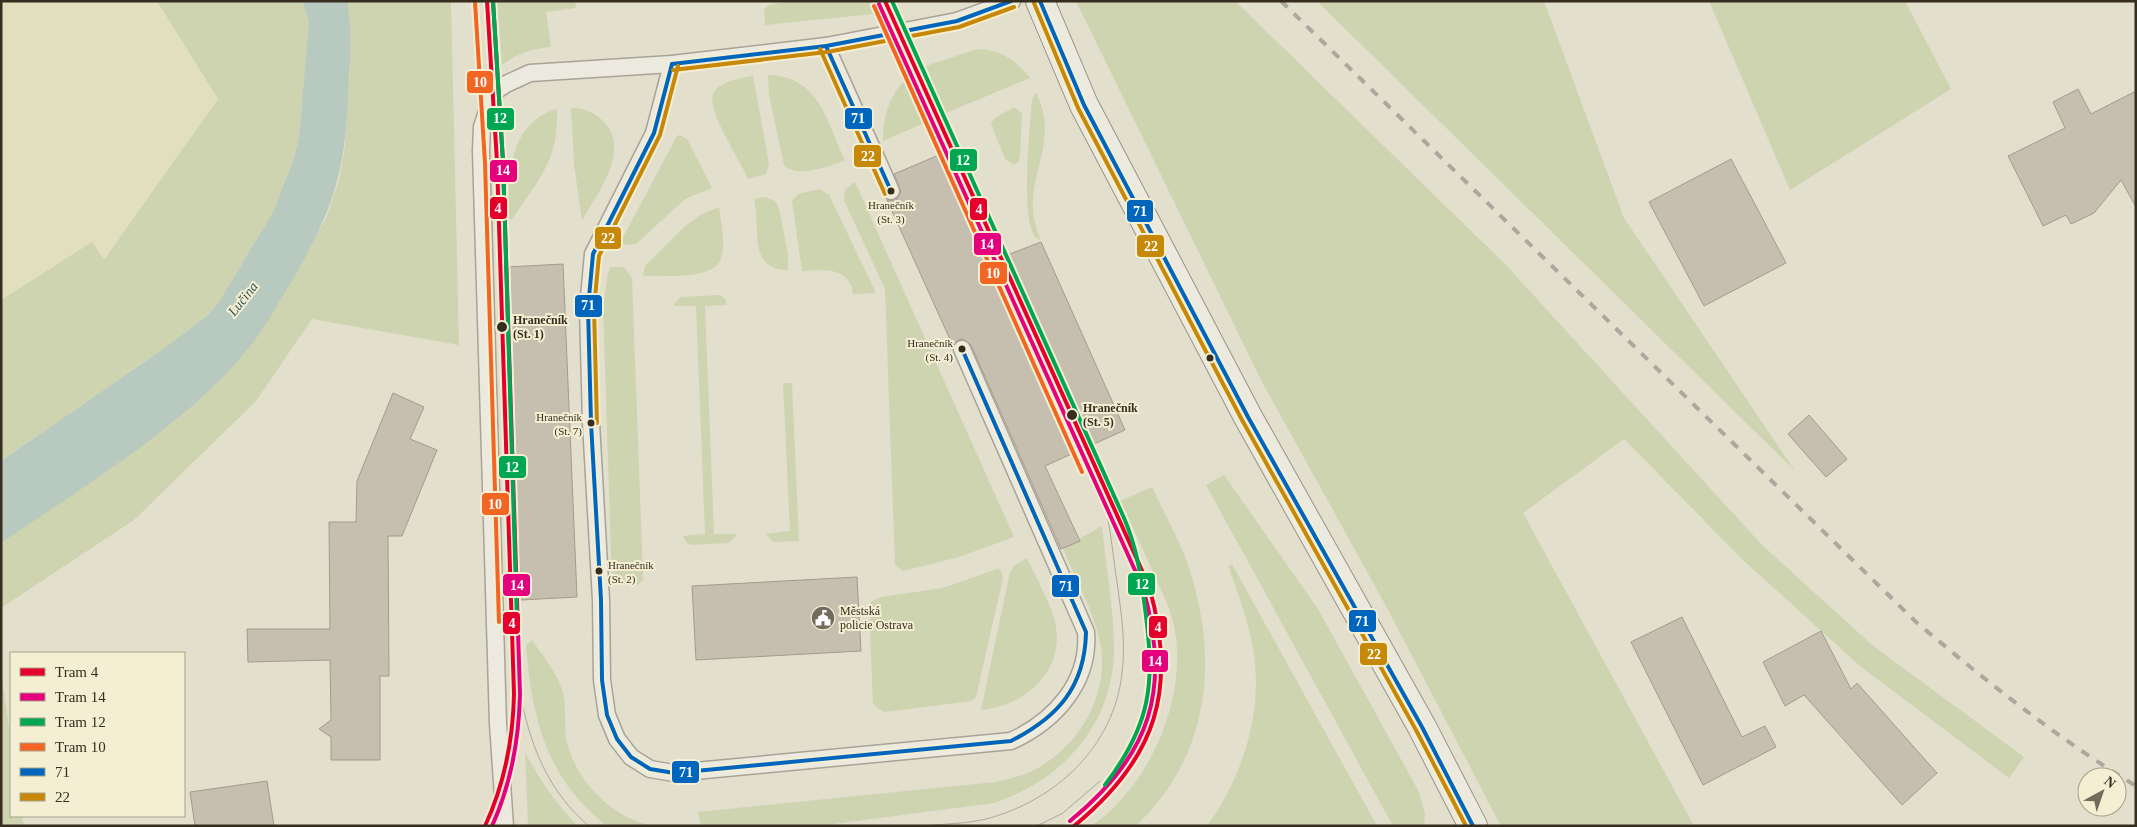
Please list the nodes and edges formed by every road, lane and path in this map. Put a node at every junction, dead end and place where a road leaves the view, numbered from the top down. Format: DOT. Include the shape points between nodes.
graph roads {
  1 [pos="1012,1"];
  2 [pos="1040,1"];
  3 [pos="826,46"];
  4 [pos="672,64"];
  5 [pos="892,191"];
  6 [pos="962,349"];
  7 [pos="505,826"];
  8 [pos="1473,826"];
  1 -- 3 [label="lane" via="957,21"];
  2 -- 8 [label="main road" via="1093,122 1248,417 1422,727"];
  3 -- 4 [label="lane"];
  3 -- 5 [label="lane"];
  4 -- 6 [label="lane" via="654,133 593,254 588,308 602,680 607,715 617,738 631,757 650,769 674,773 1011,741 1038,727 1063,704 1077,683 1084,664 1086,632"];
  4 -- 7 [label="lane" via="519,76 497,90 483,116 481,152 497,685"];
}
